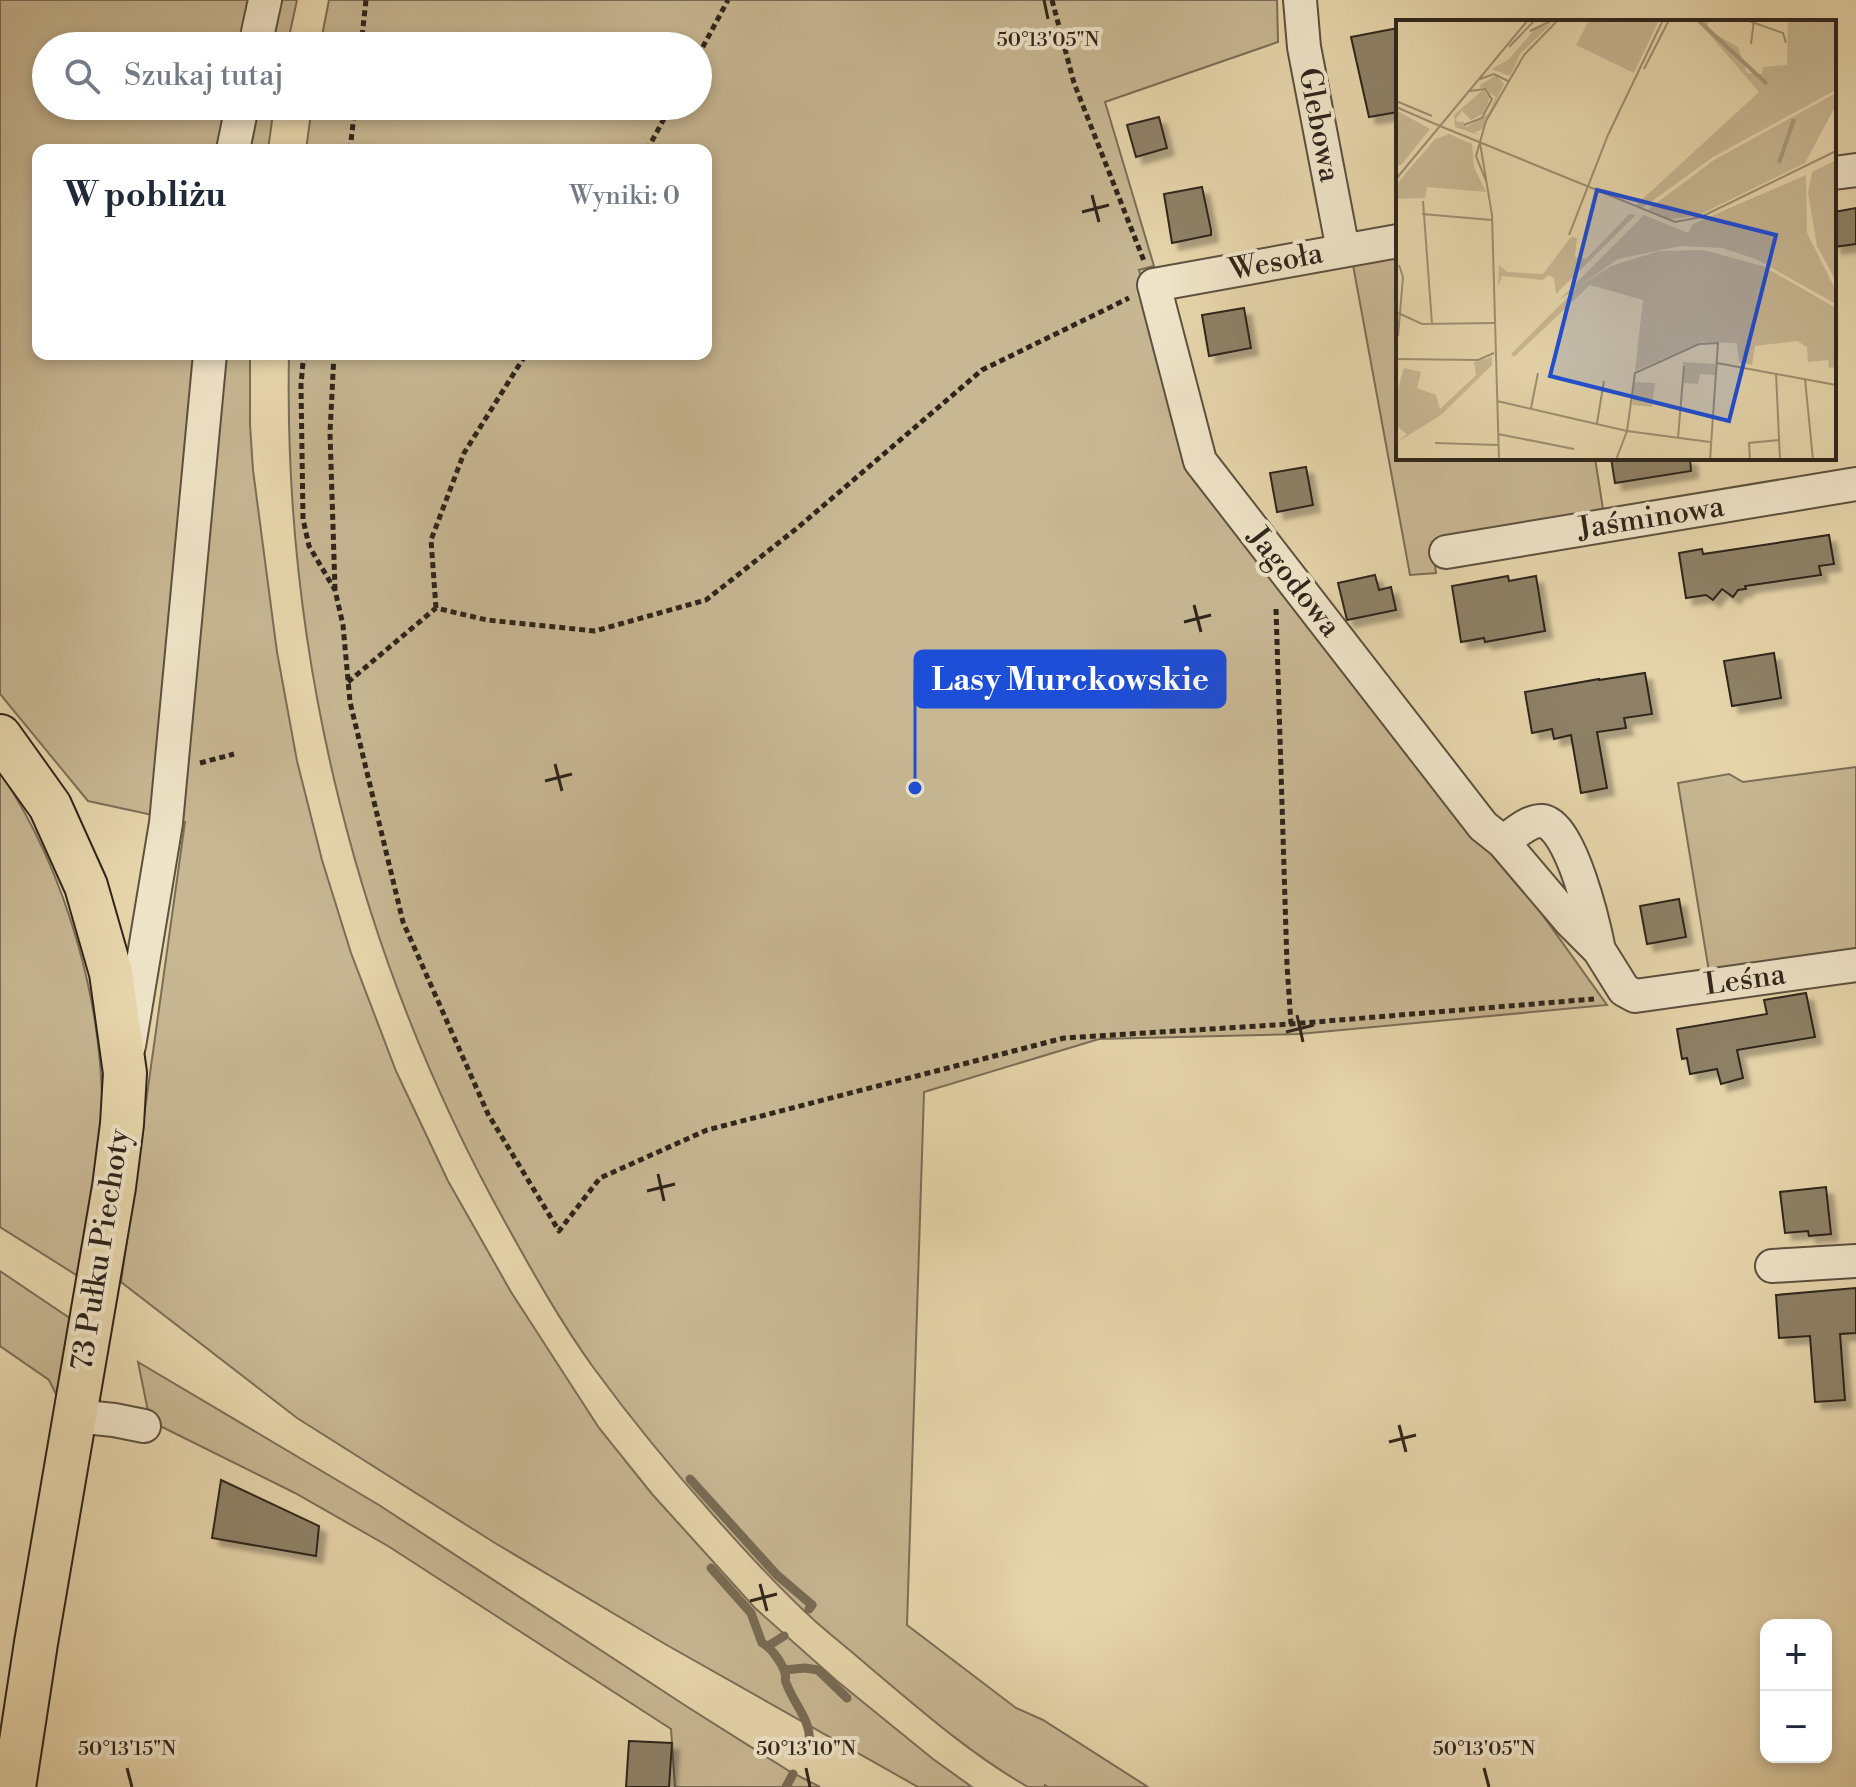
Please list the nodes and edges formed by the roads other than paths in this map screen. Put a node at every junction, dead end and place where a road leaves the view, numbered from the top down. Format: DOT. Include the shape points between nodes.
graph roads {
  1 [pos="265,0"];
  2 [pos="1300,0"];
  3 [pos="258,32"];
  4 [pos="239,120"];
  5 [pos="234,144"];
  6 [pos="1856,170"];
  7 [pos="1836,173"];
  8 [pos="1396,241"];
  9 [pos="1343,250"];
  10 [pos="1154,285"];
  11 [pos="209,360"];
  12 [pos="1856,484"];
  13 [pos="1446,552"];
  14 [pos="0,736"];
  15 [pos="1503,842"];
  16 [pos="1599,950"];
  17 [pos="1856,965"];
  18 [pos="1635,996"];
  19 [pos="125,1073"];
  20 [pos="1856,1261"];
  21 [pos="1772,1266"];
  22 [pos="75,1416"];
  23 [pos="144,1426"];
  24 [pos="14,1787"];
  1 -- 3 [label="street"];
  2 -- 9 [label="street, Glebowa" via="1304,47"];
  4 -- 5 [label="street"];
  6 -- 7 [label="street"];
  8 -- 9 [label="street, Wesoła"];
  9 -- 10 [label="street, Wesoła"];
  10 -- 15 [label="street, Jagodowa" via="1200,461 1483,826"];
  11 -- 19 [label="street" via="166,823"];
  12 -- 13 [label="street, Jaśminowa"];
  14 -- 19 [label="main road, 73 Pułku Piechoty" via="50,806 86,886 111,973"];
  15 -- 16 [label="street, Jagodowa"];
  15 -- 16 [label="street, Jagodowa" via="1539,821 1560,835 1591,911"];
  16 -- 18 [label="street, Jagodowa" via="1620,985"];
  17 -- 18 [label="street, Leśna"];
  19 -- 22 [label="main road, 73 Pułku Piechoty" via="114,1187"];
  20 -- 21 [label="street"];
  22 -- 23 [label="street"];
  22 -- 24 [label="main road, 73 Pułku Piechoty"];
}
